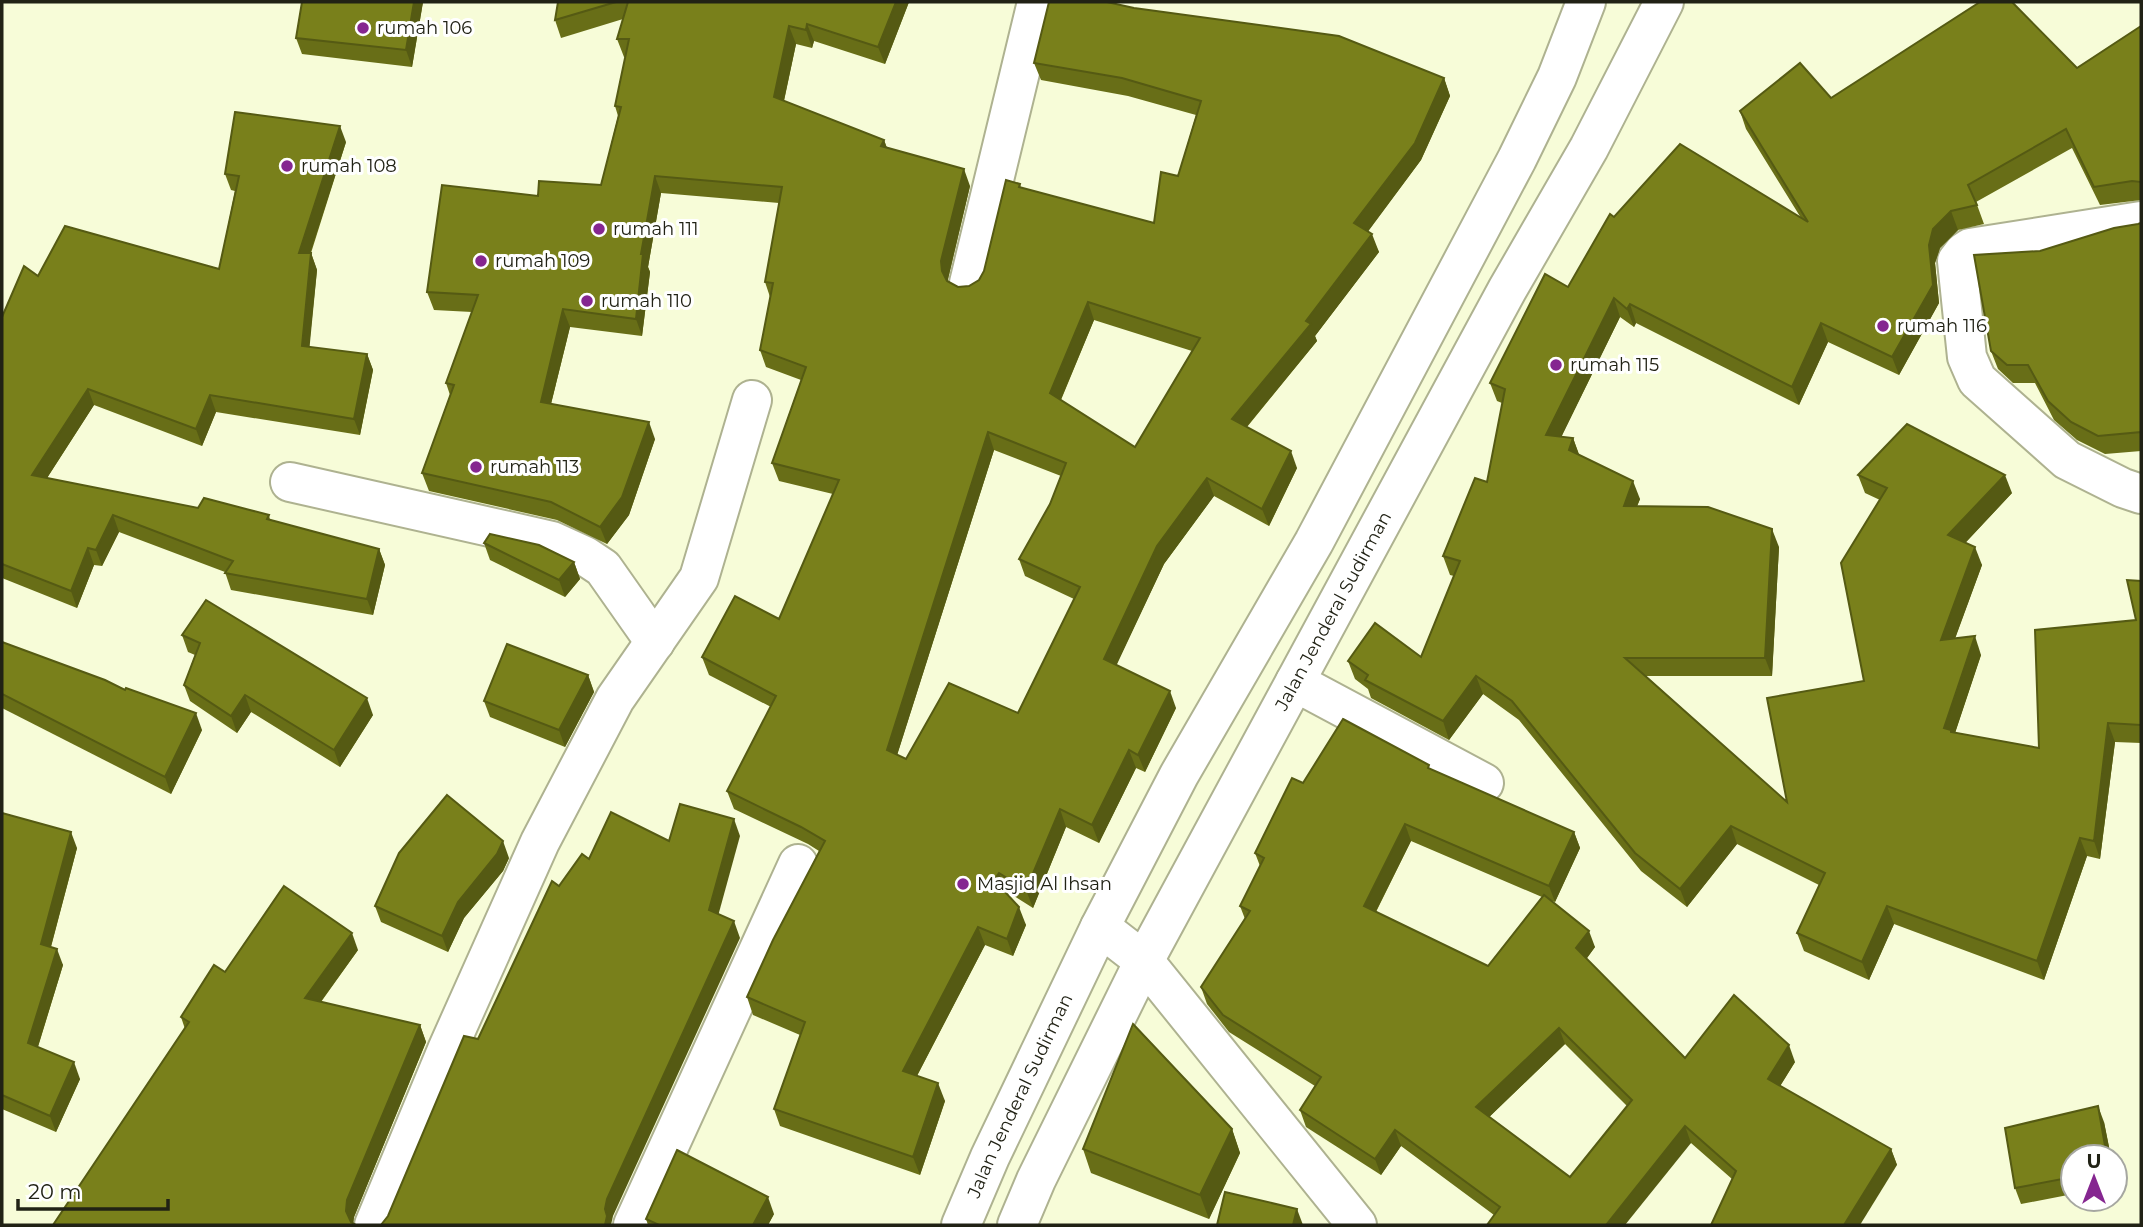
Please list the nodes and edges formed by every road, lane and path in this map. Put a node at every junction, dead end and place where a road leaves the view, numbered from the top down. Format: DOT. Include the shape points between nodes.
graph roads {
  1 [pos="1037,2"];
  2 [pos="1586,2"];
  3 [pos="1664,2"];
  4 [pos="2141,221"];
  5 [pos="969,283"];
  6 [pos="752,400"];
  7 [pos="290,482"];
  8 [pos="2141,494"];
  9 [pos="654,642"];
  10 [pos="1295,682"];
  11 [pos="1484,783"];
  12 [pos="798,864"];
  13 [pos="1100,927"];
  14 [pos="1144,961"];
  15 [pos="374,1225"];
  16 [pos="633,1225"];
  17 [pos="961,1225"];
  18 [pos="1017,1225"];
  19 [pos="1357,1225"];
  1 -- 5 [label="street"];
  2 -- 13 [label="street, Jalan Jenderal Sudirman" via="1557,77 1517,159 1314,542 1179,775"];
  3 -- 10 [label="street, Jalan Jenderal Sudirman" via="1589,148"];
  4 -- 8 [label="street" via="1970,248 1957,261 1967,357 1977,380 2067,460"];
  6 -- 9 [label="street" via="699,578"];
  7 -- 9 [label="street" via="552,541 603,568"];
  9 -- 15 [label="street" via="615,699 540,842"];
  10 -- 11 [label="street"];
  10 -- 14 [label="street, Jalan Jenderal Sudirman"];
  12 -- 16 [label="street"];
  13 -- 14 [label="street"];
  13 -- 17 [label="street, Jalan Jenderal Sudirman"];
  14 -- 18 [label="street, Jalan Jenderal Sudirman"];
  14 -- 19 [label="street"];
}
